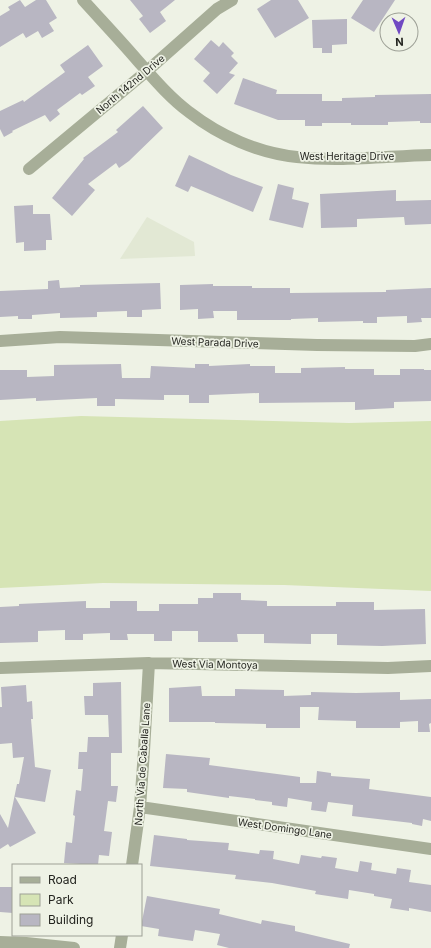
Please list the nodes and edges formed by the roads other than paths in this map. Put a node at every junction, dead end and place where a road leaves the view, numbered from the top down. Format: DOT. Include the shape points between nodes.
graph roads {
  1 [pos="83,0"];
  2 [pos="232,0"];
  3 [pos="147,71"];
  4 [pos="431,154"];
  5 [pos="29,169"];
  6 [pos="0,341"];
  7 [pos="431,344"];
  8 [pos="149,663"];
  9 [pos="431,666"];
  10 [pos="0,668"];
  11 [pos="140,807"];
  12 [pos="431,849"];
  13 [pos="132,864"];
  14 [pos="122,936"];
  15 [pos="0,942"];
  16 [pos="74,948"];
  17 [pos="120,948"];
  1 -- 3 [label="street, West Heritage Drive"];
  2 -- 3 [label="street, North 142nd Drive" via="217,9"];
  3 -- 4 [label="street, West Heritage Drive" via="177,102 215,130 266,151 320,158"];
  3 -- 5 [label="street, North 142nd Drive"];
  6 -- 7 [label="street, West Parada Drive" via="60,337 317,345"];
  8 -- 9 [label="street, West Via Montoya" via="388,668"];
  8 -- 10 [label="street, West Via Montoya"];
  8 -- 11 [label="street, North Via de Caballa Lane"];
  11 -- 12 [label="street, West Domingo Lane"];
  11 -- 13 [label="street, North Via de Caballa Lane"];
  14 -- 17 [label="street"];
  15 -- 16 [label="street"];
}
